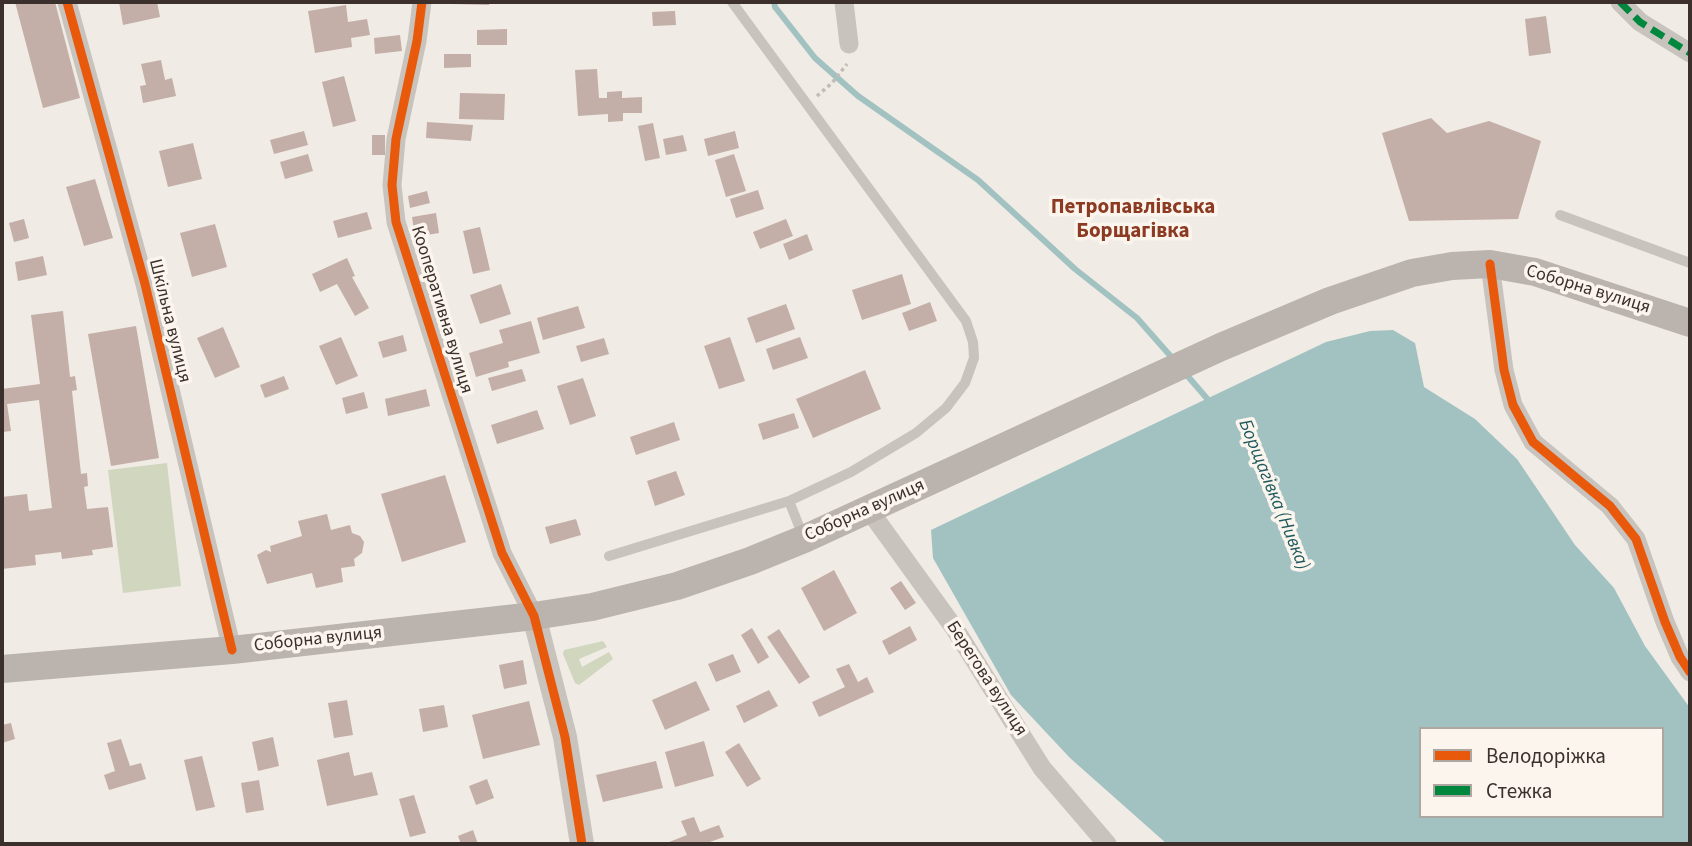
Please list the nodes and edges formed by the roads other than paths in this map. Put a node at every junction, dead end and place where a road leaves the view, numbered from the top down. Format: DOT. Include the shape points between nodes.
graph roads {
  1 [pos="67,2"];
  2 [pos="422,2"];
  3 [pos="732,2"];
  4 [pos="844,2"];
  5 [pos="1619,2"];
  6 [pos="849,44"];
  7 [pos="1690,53"];
  8 [pos="1560,215"];
  9 [pos="1690,263"];
  10 [pos="1490,264"];
  11 [pos="1690,323"];
  12 [pos="789,500"];
  13 [pos="869,510"];
  14 [pos="804,538"];
  15 [pos="609,556"];
  16 [pos="534,616"];
  17 [pos="232,650"];
  18 [pos="2,669"];
  19 [pos="1690,672"];
  20 [pos="582,844"];
  21 [pos="1107,844"];
  1 -- 17 [label="street, Шкільна вулиця" via="145,284"];
  2 -- 16 [label="street, Кооперативна вулиця" via="396,139 392,185 396,222 502,554"];
  3 -- 12 [label="lane" via="966,321 973,342 974,358 965,383 946,408 916,433 862,466"];
  4 -- 6 [label="street"];
  5 -- 7 [label="street" via="1640,22"];
  8 -- 9 [label="lane"];
  10 -- 11 [label="main road, Соборна вулиця" via="1535,272"];
  10 -- 13 [label="main road, Соборна вулиця" via="1412,273 1330,301"];
  10 -- 19 [label="street" via="1513,405 1533,442 1610,506 1636,538 1665,622"];
  12 -- 14 [label="lane"];
  12 -- 15 [label="lane"];
  13 -- 14 [label="main road, Соборна вулиця"];
  13 -- 21 [label="street, Берегова вулиця" via="955,629 1042,768"];
  14 -- 16 [label="main road, Соборна вулиця" via="677,586"];
  16 -- 17 [label="main road, Соборна вулиця"];
  16 -- 20 [label="street" via="565,737"];
  17 -- 18 [label="main road, Соборна вулиця"];
}
